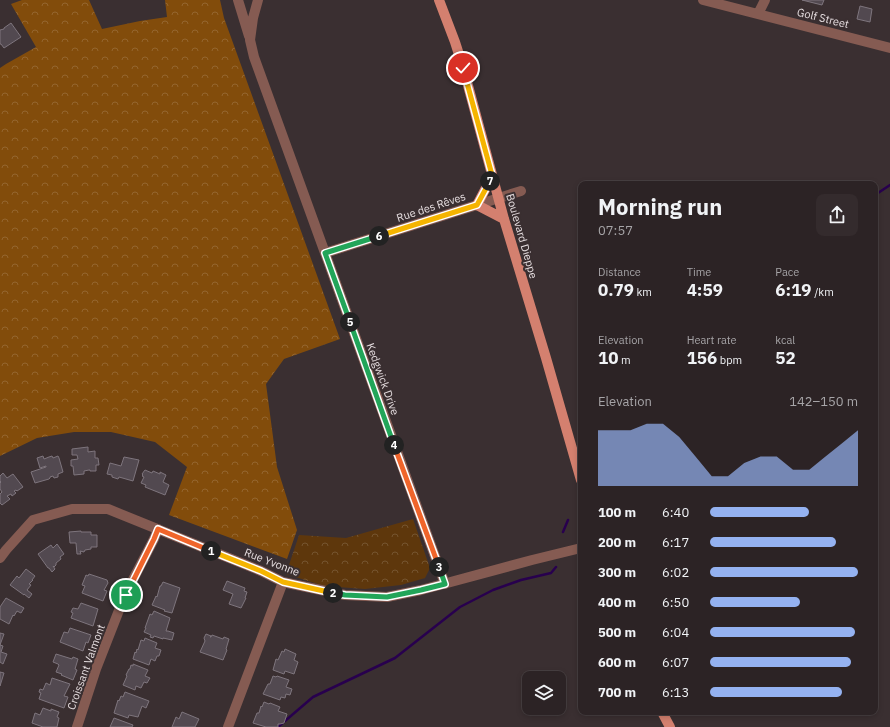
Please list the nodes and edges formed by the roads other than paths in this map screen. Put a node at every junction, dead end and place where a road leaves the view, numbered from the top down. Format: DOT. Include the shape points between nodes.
graph roads {
  1 [pos="238,0"];
  2 [pos="258,0"];
  3 [pos="439,0"];
  4 [pos="703,0"];
  5 [pos="765,0"];
  6 [pos="758,14"];
  7 [pos="250,40"];
  8 [pos="890,48"];
  9 [pos="492,175"];
  10 [pos="521,191"];
  11 [pos="499,198"];
  12 [pos="477,205"];
  13 [pos="504,219"];
  14 [pos="325,253"];
  15 [pos="578,470"];
  16 [pos="158,529"];
  17 [pos="578,549"];
  18 [pos="0,558"];
  19 [pos="283,582"];
  20 [pos="445,584"];
  21 [pos="664,715"];
  22 [pos="77,727"];
  23 [pos="228,727"];
  24 [pos="670,727"];
  1 -- 7 [label="street"];
  2 -- 7 [label="street, Kedgwick Drive"];
  3 -- 9 [label="main road, Boulevard Dieppe" via="463,68"];
  4 -- 6 [label="street, Golf Street"];
  5 -- 6 [label="street"];
  6 -- 8 [label="street, Golf Street"];
  7 -- 14 [label="street, Kedgwick Drive"];
  9 -- 11 [label="main road, Boulevard Dieppe"];
  9 -- 12 [label="main road"];
  10 -- 11 [label="street, Rue des Rêves"];
  11 -- 12 [label="street, Rue des Rêves"];
  11 -- 13 [label="main road, Boulevard Dieppe"];
  12 -- 13 [label="main road"];
  12 -- 14 [label="street, Rue des Rêves"];
  13 -- 15 [label="main road, Boulevard Dieppe"];
  14 -- 20 [label="street, Kedgwick Drive"];
  16 -- 18 [label="street, Rue Yvonne" via="108,509 72,509 33,520"];
  16 -- 19 [label="street, Rue Yvonne"];
  16 -- 22 [label="street, Croissant Valmont" via="126,595 96,669"];
  17 -- 20 [label="street, Rue Yvonne"];
  19 -- 20 [label="street, Rue Yvonne" via="345,595 387,597"];
  19 -- 23 [label="street"];
  21 -- 24 [label="main road"];
}
